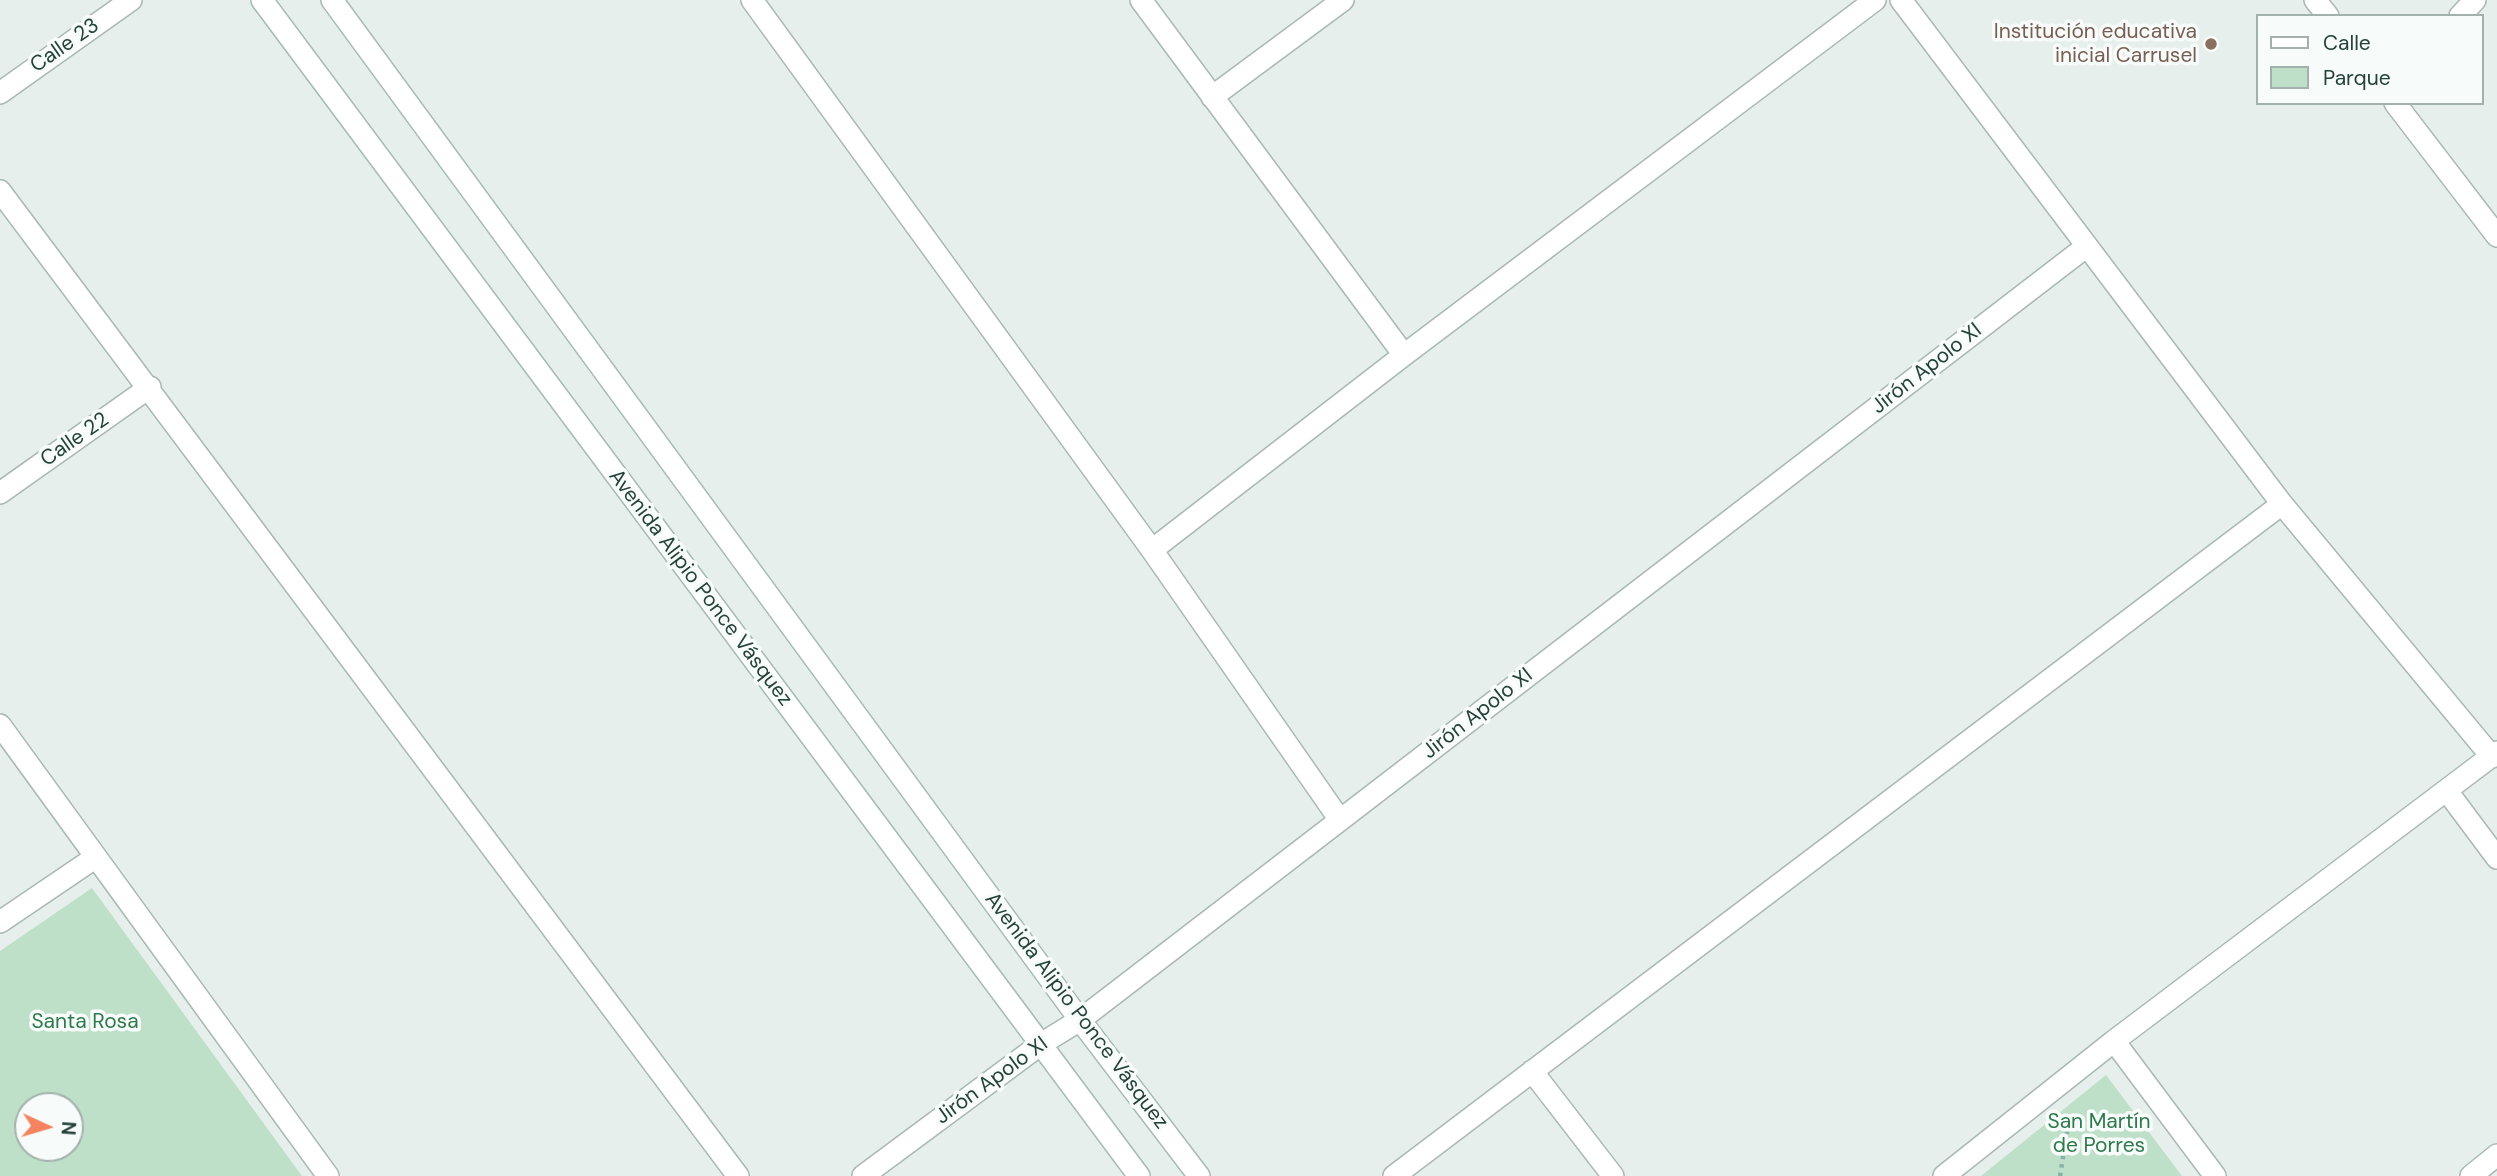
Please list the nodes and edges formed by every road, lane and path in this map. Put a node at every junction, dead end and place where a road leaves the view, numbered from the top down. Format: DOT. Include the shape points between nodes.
graph roads {
  1 [pos="131,0"];
  2 [pos="262,0"];
  3 [pos="332,0"];
  4 [pos="752,0"];
  5 [pos="1141,0"];
  6 [pos="1343,0"];
  7 [pos="1875,0"];
  8 [pos="1901,0"];
  9 [pos="2315,0"];
  10 [pos="2475,0"];
  11 [pos="2326,14"];
  12 [pos="2462,14"];
  13 [pos="0,93"];
  14 [pos="1212,97"];
  15 [pos="2397,105"];
  16 [pos="0,191"];
  17 [pos="2497,236"];
  18 [pos="2087,246"];
  19 [pos="1404,355"];
  20 [pos="149,387"];
  21 [pos="0,493"];
  22 [pos="2282,504"];
  23 [pos="1152,550"];
  24 [pos="0,724"];
  25 [pos="2494,755"];
  26 [pos="2447,791"];
  27 [pos="1340,820"];
  28 [pos="96,857"];
  29 [pos="2497,858"];
  30 [pos="0,922"];
  31 [pos="1080,1020"];
  32 [pos="2114,1041"];
  33 [pos="1041,1044"];
  34 [pos="1532,1071"];
  35 [pos="2071,1111"];
  36 [pos="2497,1155"];
  37 [pos="328,1176"];
  38 [pos="738,1176"];
  39 [pos="863,1176"];
  40 [pos="1139,1176"];
  41 [pos="1199,1176"];
  42 [pos="1394,1176"];
  43 [pos="1613,1176"];
  44 [pos="1944,1176"];
  45 [pos="2060,1176"];
  46 [pos="2215,1176"];
  47 [pos="2471,1176"];
  1 -- 13 [label="street, Calle 23"];
  2 -- 33 [label="street, Avenida Alipio Ponce Vásquez"];
  3 -- 31 [label="street, Avenida Alipio Ponce Vásquez"];
  4 -- 23 [label="street"];
  5 -- 14 [label="street"];
  6 -- 14 [label="street"];
  7 -- 19 [label="street"];
  8 -- 18 [label="street"];
  9 -- 11 [label="street"];
  10 -- 12 [label="street"];
  14 -- 19 [label="street"];
  15 -- 17 [label="street"];
  16 -- 20 [label="street"];
  18 -- 22 [label="street"];
  18 -- 27 [label="street, Jirón Apolo XI"];
  19 -- 23 [label="street"];
  20 -- 21 [label="street, Calle 22"];
  20 -- 38 [label="street"];
  22 -- 25 [label="street"];
  22 -- 34 [label="street"];
  23 -- 27 [label="street"];
  24 -- 28 [label="street"];
  25 -- 26 [label="street"];
  26 -- 29 [label="street"];
  26 -- 32 [label="street"];
  27 -- 31 [label="street, Jirón Apolo XI"];
  28 -- 30 [label="street"];
  28 -- 37 [label="street"];
  31 -- 33 [label="street, Jirón Apolo XI"];
  31 -- 41 [label="street, Avenida Alipio Ponce Vásquez"];
  32 -- 44 [label="street"];
  32 -- 46 [label="street"];
  33 -- 39 [label="street, Jirón Apolo XI"];
  33 -- 40 [label="street, Avenida Alipio Ponce Vásquez"];
  34 -- 42 [label="street"];
  34 -- 43 [label="street"];
  35 -- 45 [label="path"];
  36 -- 47 [label="street"];
}
